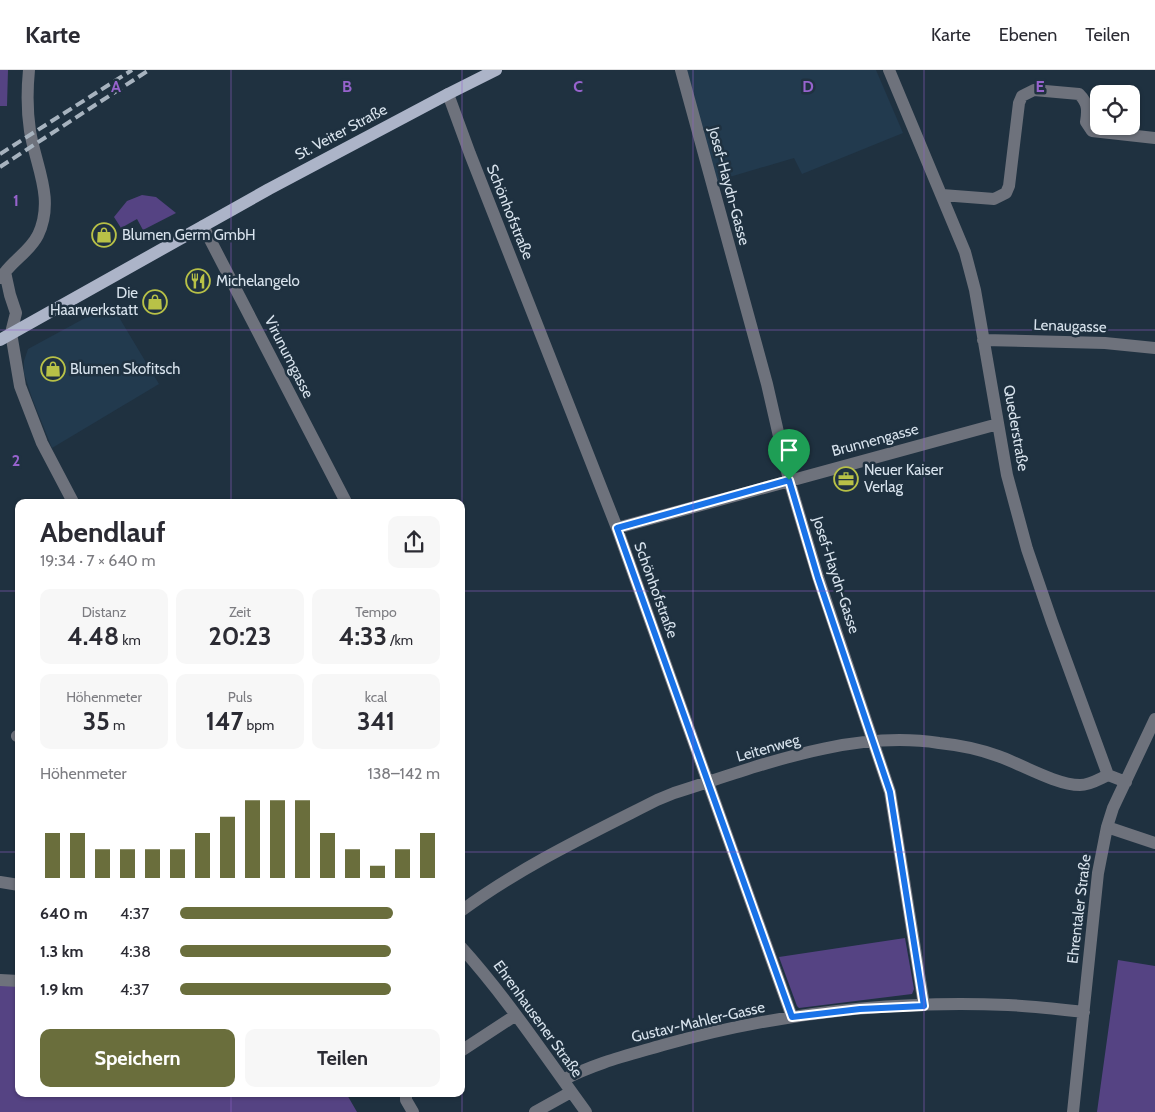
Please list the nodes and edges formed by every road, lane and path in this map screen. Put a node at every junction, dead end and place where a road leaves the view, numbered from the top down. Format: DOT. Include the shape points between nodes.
graph roads {
  1 [pos="29,70"];
  2 [pos="496,70"];
  3 [pos="681,70"];
  4 [pos="889,70"];
  5 [pos="448,94"];
  6 [pos="1155,138"];
  7 [pos="942,194"];
  8 [pos="203,226"];
  9 [pos="2,276"];
  10 [pos="4,333"];
  11 [pos="984,340"];
  12 [pos="1155,348"];
  13 [pos="998,424"];
  14 [pos="789,480"];
  15 [pos="71,499"];
  16 [pos="344,499"];
  17 [pos="617,528"];
  18 [pos="1155,719"];
  19 [pos="874,741"];
  20 [pos="1108,775"];
  21 [pos="709,782"];
  22 [pos="1126,782"];
  23 [pos="1108,827"];
  24 [pos="1155,843"];
  25 [pos="0,882"];
  26 [pos="15,884"];
  27 [pos="465,909"];
  28 [pos="465,951"];
  29 [pos="0,980"];
  30 [pos="15,981"];
  31 [pos="924,1006"];
  32 [pos="1084,1012"];
  33 [pos="516,1015"];
  34 [pos="792,1017"];
  35 [pos="465,1048"];
  36 [pos="563,1080"];
  37 [pos="571,1092"];
  38 [pos="406,1097"];
  39 [pos="413,1112"];
  40 [pos="535,1112"];
  41 [pos="586,1112"];
  42 [pos="1073,1112"];
  1 -- 9 [label="street" via="29,123 43,176 46,207 38,236"];
  2 -- 5 [label="main road, St. Veiter Straße"];
  3 -- 14 [label="street, Josef-Haydn-Gasse"];
  4 -- 7 [label="street, Quederstraße"];
  5 -- 8 [label="main road, St. Veiter Straße"];
  5 -- 17 [label="street, Schönhofstraße"];
  6 -- 7 [label="street" via="1092,131 1086,122 1088,108 1079,94 1034,90 1022,96 1019,103 1006,194 994,199"];
  7 -- 11 [label="street, Quederstraße" via="965,252"];
  8 -- 10 [label="main road, St. Veiter Straße"];
  8 -- 16 [label="street, Virunumgasse"];
  9 -- 10 [label="street" via="16,313"];
  10 -- 15 [label="street" via="13,353 24,400 49,459"];
  11 -- 12 [label="street, Lenaugasse" via="1105,343"];
  11 -- 13 [label="street, Quederstraße"];
  13 -- 14 [label="street, Brunnengasse"];
  13 -- 20 [label="street, Quederstraße" via="1007,474 1027,549"];
  14 -- 17 [label="street, Brunnengasse"];
  14 -- 19 [label="street, Josef-Haydn-Gasse" via="818,578"];
  17 -- 21 [label="street, Schönhofstraße"];
  18 -- 22 [label="street, Ehrentaler Straße"];
  19 -- 20 [label="street, Leitenweg" via="913,740 972,749 1065,783 1081,785"];
  19 -- 21 [label="street, Leitenweg" via="781,759"];
  19 -- 31 [label="street, Josef-Haydn-Gasse" via="890,792"];
  20 -- 22 [label="street"];
  21 -- 27 [label="street, Leitenweg" via="657,800 553,853 491,889"];
  21 -- 34 [label="street, Schönhofstraße"];
  22 -- 23 [label="street, Ehrentaler Straße"];
  23 -- 24 [label="street"];
  23 -- 32 [label="street, Ehrentaler Straße" via="1098,873"];
  25 -- 26 [label="street"];
  28 -- 33 [label="street, Ehrenhausener Straße"];
  29 -- 30 [label="street"];
  31 -- 32 [label="street, Gustav-Mahler-Gasse" via="1010,1005"];
  31 -- 34 [label="street, Gustav-Mahler-Gasse"];
  32 -- 42 [label="street, Ehrentaler Straße"];
  33 -- 35 [label="street"];
  33 -- 36 [label="street, Ehrenhausener Straße"];
  34 -- 36 [label="street, Gustav-Mahler-Gasse" via="714,1031 595,1065"];
  36 -- 37 [label="street, Ehrenhausener Straße"];
  37 -- 40 [label="street"];
  37 -- 41 [label="street, Ehrenhausener Straße"];
  38 -- 39 [label="street"];
}
